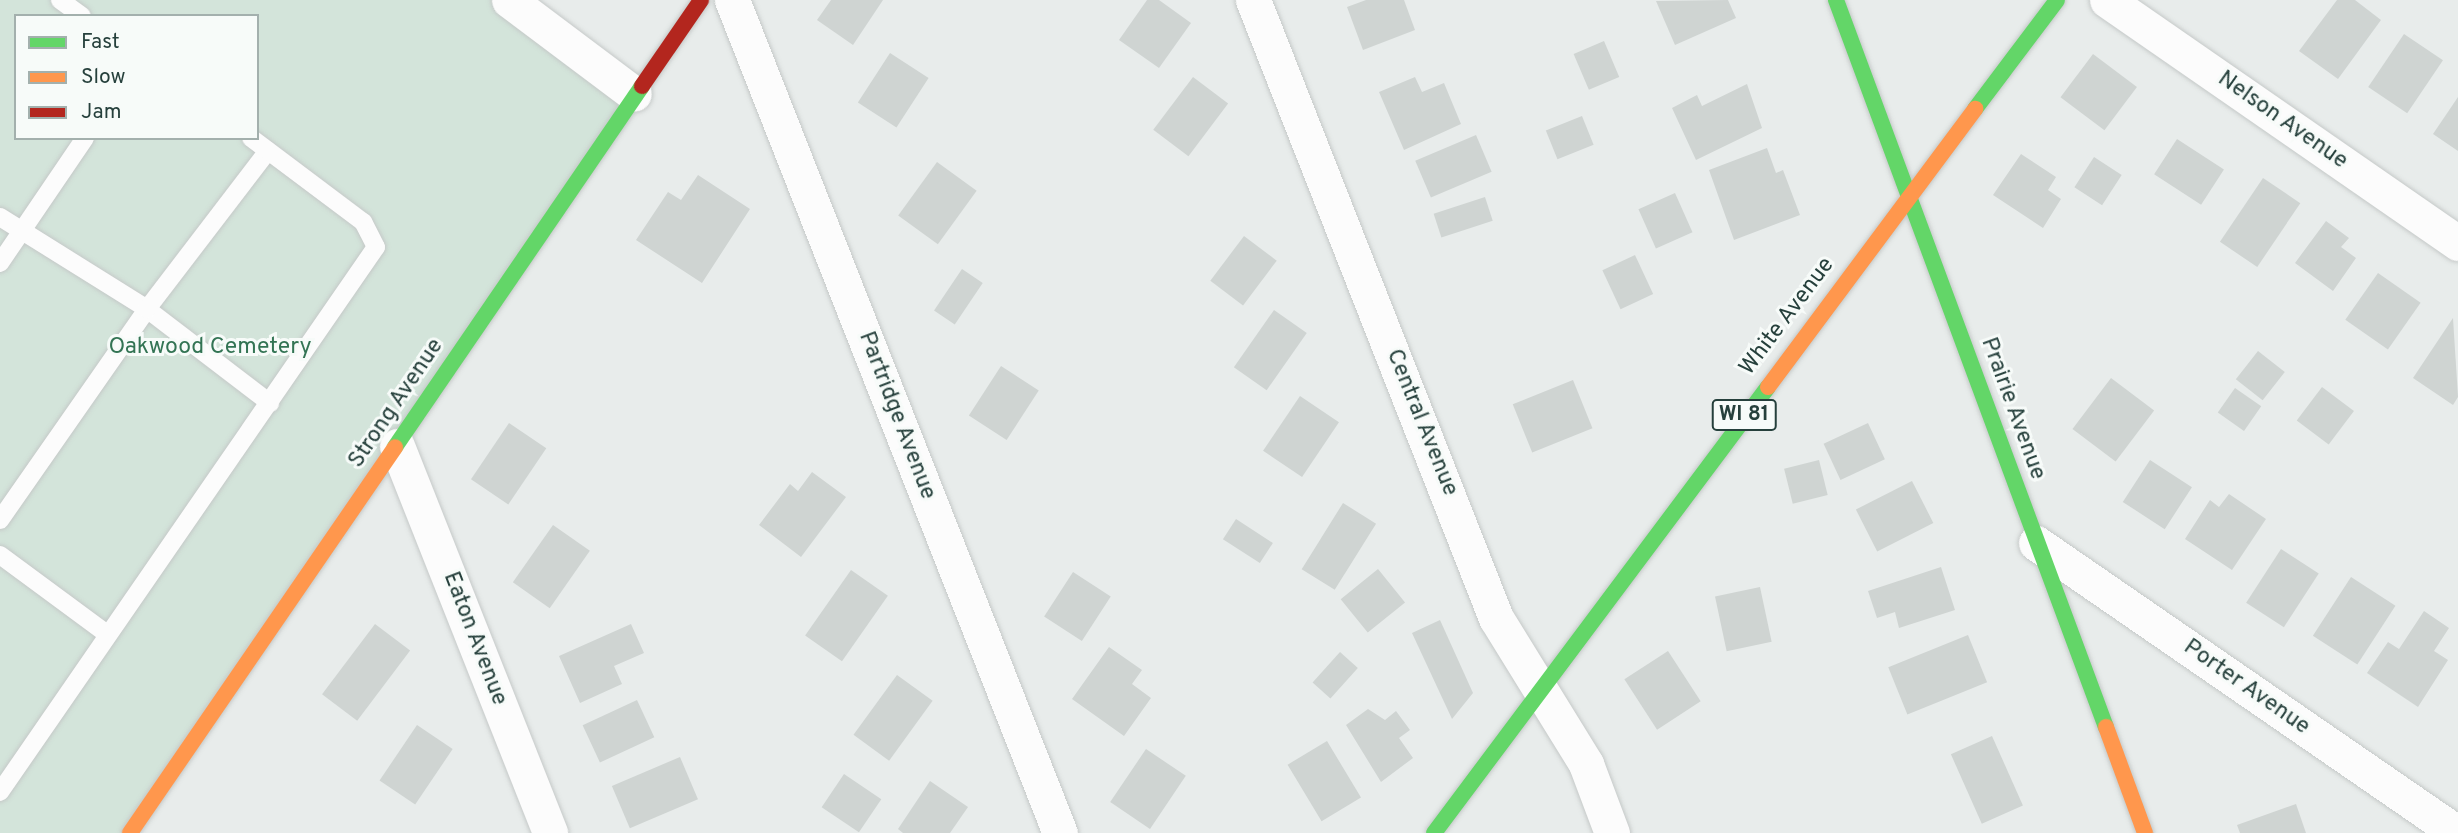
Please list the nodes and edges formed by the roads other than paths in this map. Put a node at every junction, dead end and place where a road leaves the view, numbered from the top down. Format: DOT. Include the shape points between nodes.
graph roads {
  1 [pos="60,0"];
  2 [pos="509,0"];
  3 [pos="701,0"];
  4 [pos="732,0"];
  5 [pos="1254,0"];
  6 [pos="1836,0"];
  7 [pos="2057,0"];
  8 [pos="2107,0"];
  9 [pos="79,14"];
  10 [pos="634,94"];
  11 [pos="84,140"];
  12 [pos="254,140"];
  13 [pos="268,151"];
  14 [pos="1910,191"];
  15 [pos="0,217"];
  16 [pos="21,232"];
  17 [pos="2458,243"];
  18 [pos="0,263"];
  19 [pos="147,309"];
  20 [pos="270,403"];
  21 [pos="397,446"];
  22 [pos="0,520"];
  23 [pos="2036,544"];
  24 [pos="0,555"];
  25 [pos="107,634"];
  26 [pos="1537,694"];
  27 [pos="0,792"];
  28 [pos="130,833"];
  29 [pos="550,833"];
  30 [pos="1060,833"];
  31 [pos="1434,833"];
  32 [pos="1612,833"];
  33 [pos="2145,833"];
  34 [pos="2457,833"];
  1 -- 9 [label="lane"];
  2 -- 10 [label="street"];
  3 -- 10 [label="main road, Strong Avenue"];
  4 -- 30 [label="street, Partridge Avenue"];
  5 -- 26 [label="street, Central Avenue" via="1496,618"];
  6 -- 14 [label="main road, Prairie Avenue"];
  7 -- 14 [label="main road, White Avenue / WI 81"];
  8 -- 17 [label="street, Nelson Avenue"];
  10 -- 21 [label="main road, Strong Avenue"];
  11 -- 16 [label="lane"];
  12 -- 13 [label="lane"];
  13 -- 19 [label="lane"];
  13 -- 20 [label="lane" via="363,222 376,247"];
  14 -- 23 [label="main road, Prairie Avenue"];
  14 -- 26 [label="main road, White Avenue / WI 81"];
  15 -- 16 [label="lane"];
  16 -- 18 [label="lane"];
  16 -- 19 [label="lane"];
  19 -- 20 [label="lane"];
  19 -- 22 [label="lane"];
  20 -- 25 [label="lane"];
  21 -- 28 [label="main road, Strong Avenue"];
  21 -- 29 [label="street, Eaton Avenue"];
  23 -- 33 [label="main road, Prairie Avenue"];
  23 -- 34 [label="street, Porter Avenue"];
  24 -- 25 [label="lane"];
  25 -- 27 [label="lane"];
  26 -- 31 [label="main road, White Avenue / WI 81"];
  26 -- 32 [label="street, Central Avenue" via="1586,764"];
}
